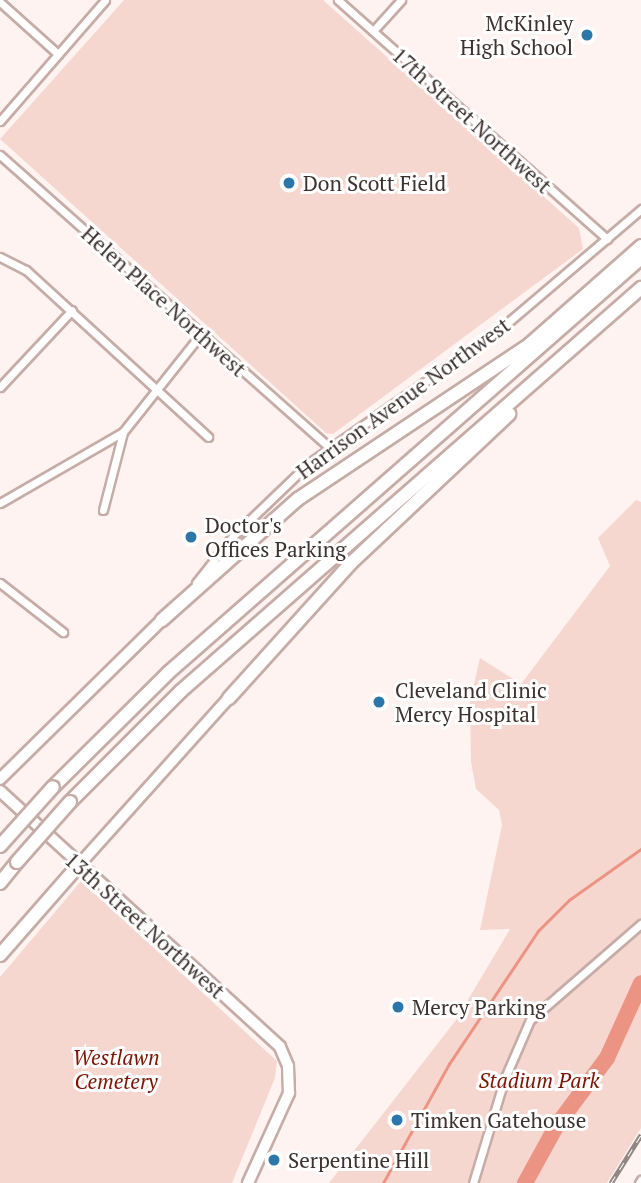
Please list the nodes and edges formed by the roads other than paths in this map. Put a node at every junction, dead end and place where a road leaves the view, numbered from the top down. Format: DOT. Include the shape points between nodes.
graph roads {
  1 [pos="105,0"];
  2 [pos="338,0"];
  3 [pos="401,0"];
  4 [pos="0,2"];
  5 [pos="373,32"];
  6 [pos="58,54"];
  7 [pos="0,121"];
  8 [pos="0,155"];
  9 [pos="641,209"];
  10 [pos="607,239"];
  11 [pos="641,246"];
  12 [pos="0,257"];
  13 [pos="641,258"];
  14 [pos="641,288"];
  15 [pos="72,310"];
  16 [pos="201,334"];
  17 [pos="559,360"];
  18 [pos="0,387"];
  19 [pos="152,390"];
  20 [pos="123,432"];
  21 [pos="208,437"];
  22 [pos="328,447"];
  23 [pos="0,503"];
  24 [pos="103,510"];
  25 [pos="0,583"];
  26 [pos="162,620"];
  27 [pos="62,632"];
  28 [pos="229,698"];
  29 [pos="0,779"];
  30 [pos="0,791"];
  31 [pos="0,846"];
  32 [pos="78,866"];
  33 [pos="0,883"];
  34 [pos="641,924"];
  35 [pos="0,955"];
  36 [pos="248,1183"];
  37 [pos="473,1183"];
  1 -- 6 [label="street"];
  2 -- 5 [label="street, 17th Street Northwest"];
  3 -- 5 [label="street"];
  4 -- 6 [label="street"];
  5 -- 10 [label="street, 17th Street Northwest"];
  6 -- 7 [label="street"];
  8 -- 16 [label="street, Helen Place Northwest"];
  9 -- 10 [label="street, Harrison Avenue Northwest"];
  10 -- 22 [label="street, Harrison Avenue Northwest" via="499,330"];
  11 -- 26 [label="highway" via="530,344 298,499"];
  12 -- 15 [label="street" via="16,262"];
  13 -- 31 [label="highway, bridge" via="169,673"];
  14 -- 17 [label="highway"];
  15 -- 18 [label="street"];
  15 -- 19 [label="street"];
  16 -- 19 [label="street"];
  16 -- 22 [label="street, Helen Place Northwest"];
  17 -- 28 [label="highway" via="494,430 350,564"];
  17 -- 33 [label="highway, bridge" via="181,691 70,802"];
  19 -- 20 [label="street"];
  19 -- 21 [label="street"];
  20 -- 23 [label="street"];
  20 -- 24 [label="street"];
  22 -- 26 [label="street, Harrison Avenue Northwest" via="254,514"];
  25 -- 27 [label="street"];
  26 -- 29 [label="main road, Harrison Avenue Northwest"];
  28 -- 32 [label="main road"];
  30 -- 32 [label="main road, 13th Street Northwest"];
  32 -- 35 [label="highway"];
  32 -- 36 [label="main road, 13th Street Northwest" via="273,1040 286,1060 288,1099"];
  34 -- 37 [label="street" via="530,1020 503,1080"];
}
